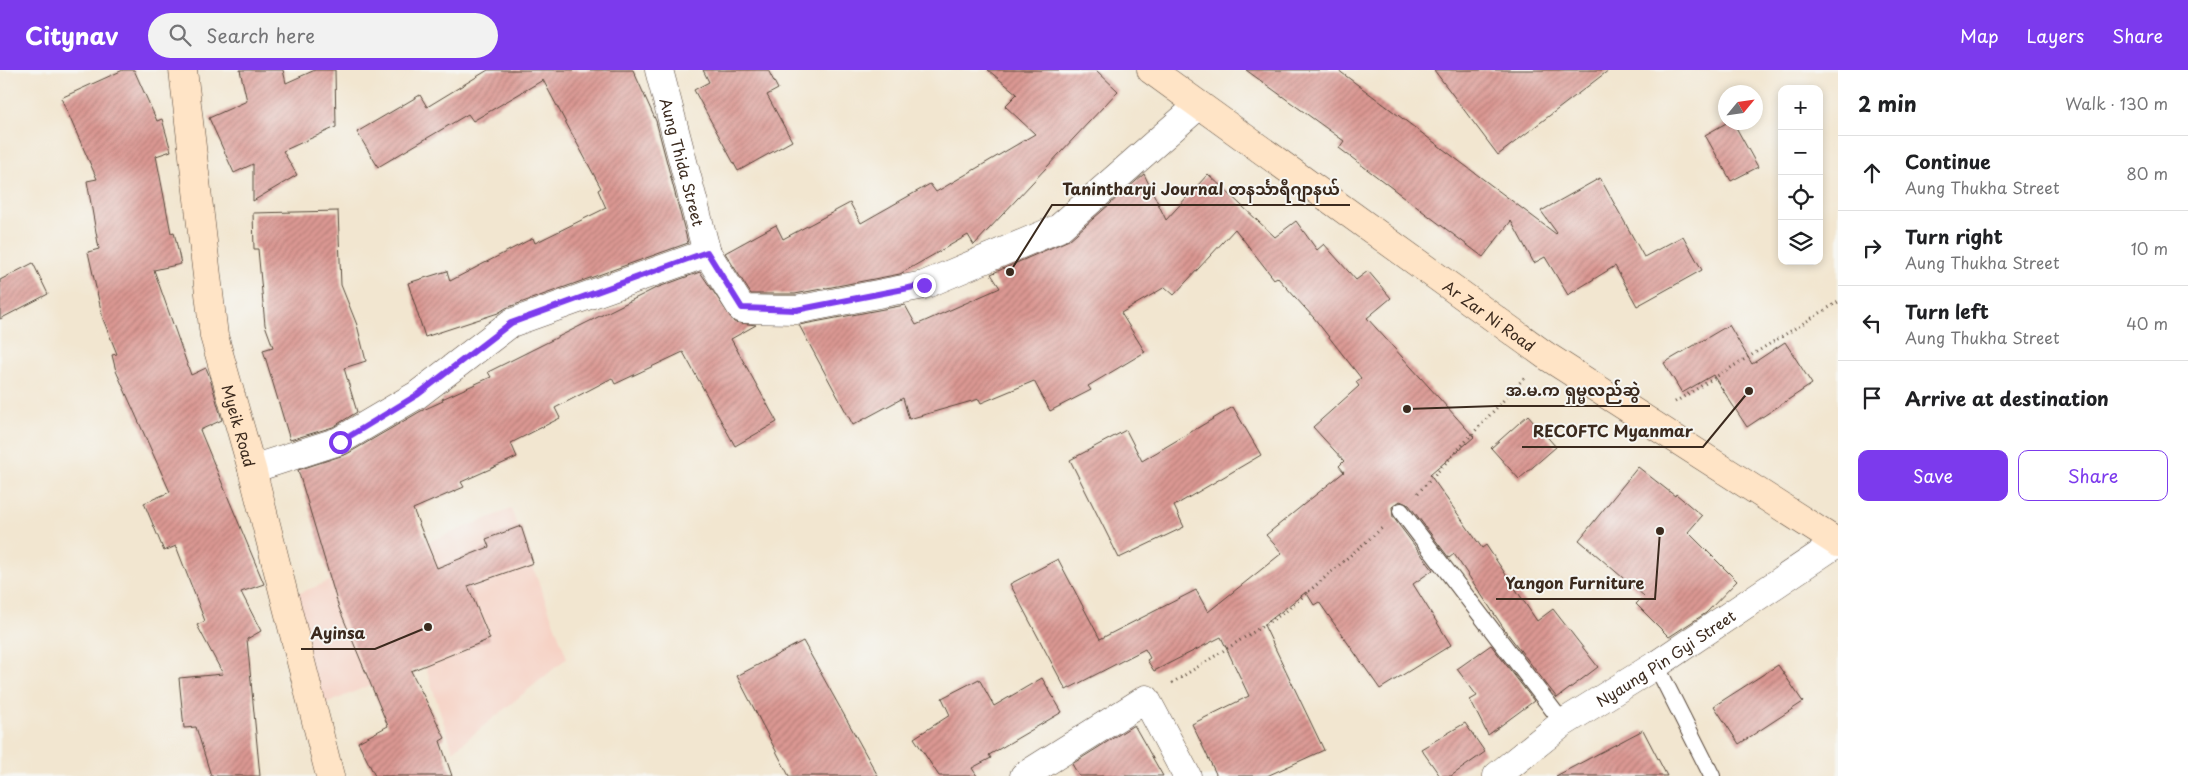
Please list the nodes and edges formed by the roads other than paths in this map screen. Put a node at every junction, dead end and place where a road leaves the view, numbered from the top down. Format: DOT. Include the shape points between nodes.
graph roads {
  1 [pos="183,70"];
  2 [pos="659,70"];
  3 [pos="1151,70"];
  4 [pos="1199,105"];
  5 [pos="707,252"];
  6 [pos="252,469"];
  7 [pos="1401,511"];
  8 [pos="1838,543"];
  9 [pos="1656,665"];
  10 [pos="1563,723"];
  11 [pos="330,776"];
  12 [pos="1024,776"];
  13 [pos="1188,776"];
  14 [pos="1497,776"];
  15 [pos="1712,776"];
  1 -- 6 [label="main road, Myeik Road" via="214,336"];
  2 -- 5 [label="street, Aung Thida Street"];
  3 -- 4 [label="main road, Ar Zar Ni Road"];
  4 -- 5 [label="street, Aung Thida Street" via="1059,228 924,285 796,310 742,308"];
  4 -- 8 [label="main road, Ar Zar Ni Road" via="1545,355"];
  5 -- 6 [label="street" via="511,323 417,395 340,442"];
  6 -- 11 [label="main road, Myeik Road"];
  7 -- 10 [label="lane"];
  8 -- 9 [label="street, Nyaung Pin Gyi Street"];
  9 -- 10 [label="street, Nyaung Pin Gyi Street"];
  9 -- 15 [label="lane"];
  10 -- 14 [label="street, Nyaung Pin Gyi Street"];
  12 -- 13 [label="street" via="1146,699"];
}
